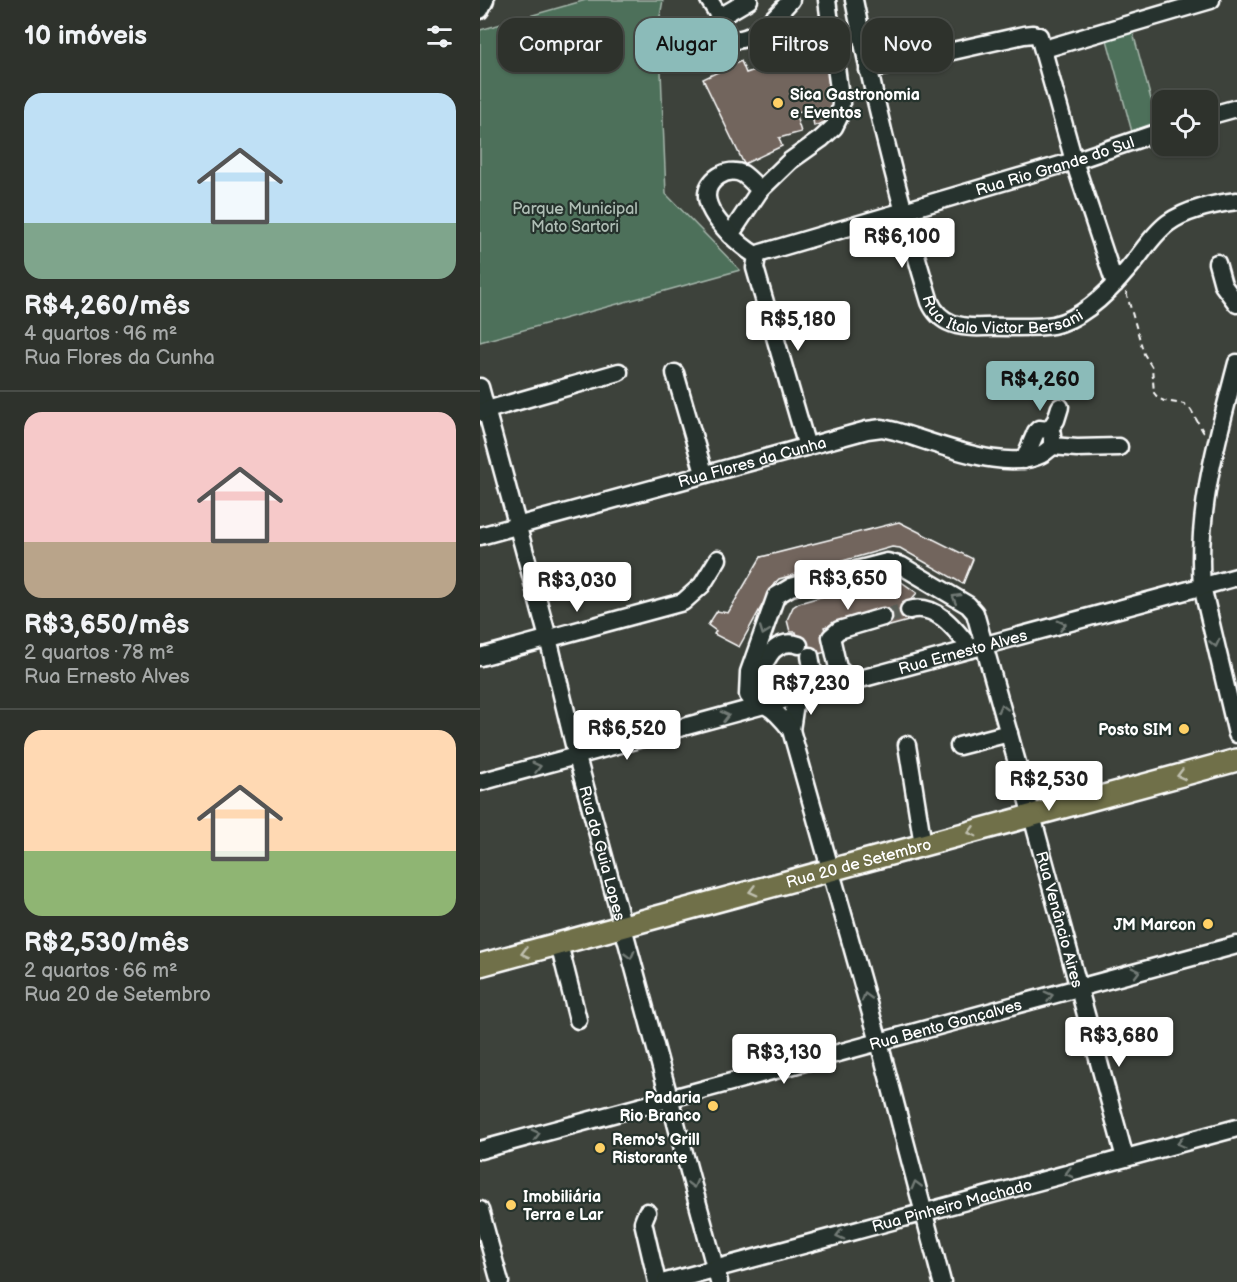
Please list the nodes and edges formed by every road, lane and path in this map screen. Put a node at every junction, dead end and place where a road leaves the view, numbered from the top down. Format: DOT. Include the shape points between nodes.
graph roads {
  1 [pos="485,0"];
  2 [pos="709,0"];
  3 [pos="748,0"];
  4 [pos="791,0"];
  5 [pos="827,0"];
  6 [pos="854,0"];
  7 [pos="1211,0"];
  8 [pos="480,10"];
  9 [pos="720,17"];
  10 [pos="862,40"];
  11 [pos="1044,49"];
  12 [pos="953,51"];
  13 [pos="868,72"];
  14 [pos="1237,108"];
  15 [pos="1218,113"];
  16 [pos="1152,134"];
  17 [pos="1074,161"];
  18 [pos="760,189"];
  19 [pos="1237,201"];
  20 [pos="902,212"];
  21 [pos="730,235"];
  22 [pos="757,256"];
  23 [pos="1217,263"];
  24 [pos="1118,281"];
  25 [pos="1237,304"];
  26 [pos="1237,363"];
  27 [pos="619,372"];
  28 [pos="675,374"];
  29 [pos="480,387"];
  30 [pos="1060,407"];
  31 [pos="483,411"];
  32 [pos="1230,415"];
  33 [pos="1051,438"];
  34 [pos="807,447"];
  35 [pos="1119,447"];
  36 [pos="1215,453"];
  37 [pos="705,473"];
  38 [pos="517,526"];
  39 [pos="480,536"];
  40 [pos="718,559"];
  41 [pos="1237,577"];
  42 [pos="1202,586"];
  43 [pos="909,610"];
  44 [pos="883,617"];
  45 [pos="548,638"];
  46 [pos="978,648"];
  47 [pos="480,657"];
  48 [pos="852,682"];
  49 [pos="796,697"];
  50 [pos="765,705"];
  51 [pos="791,730"];
  52 [pos="1009,733"];
  53 [pos="1237,734"];
  54 [pos="907,744"];
  55 [pos="958,746"];
  56 [pos="577,757"];
  57 [pos="1237,760"];
  58 [pos="480,782"];
  59 [pos="1032,816"];
  60 [pos="922,845"];
  61 [pos="830,870"];
  62 [pos="622,927"];
  63 [pos="559,944"];
  64 [pos="1237,945"];
  65 [pos="480,965"];
  66 [pos="1080,987"];
  67 [pos="578,1020"];
  68 [pos="879,1042"];
  69 [pos="669,1098"];
  70 [pos="1237,1128"];
  71 [pos="480,1150"];
  72 [pos="1125,1158"];
  73 [pos="480,1210"];
  74 [pos="647,1212"];
  75 [pos="923,1213"];
  76 [pos="718,1275"];
  77 [pos="500,1282"];
  78 [pos="657,1282"];
  79 [pos="666,1282"];
  80 [pos="942,1282"];
  1 -- 8 [label="street"];
  2 -- 9 [label="street"];
  3 -- 9 [label="street"];
  4 -- 9 [label="street" via="770,23 735,40 719,34"];
  5 -- 18 [label="street" via="841,104 839,117 821,139"];
  6 -- 10 [label="street, Rua Italo Victor Bersani"];
  7 -- 11 [label="street"];
  11 -- 12 [label="street" via="1039,36 1033,34"];
  11 -- 17 [label="street"];
  13 -- 20 [label="street, Rua Italo Victor Bersani"];
  14 -- 15 [label="street"];
  16 -- 17 [label="street, Rua Rio Grande do Sul"];
  17 -- 20 [label="street, Rua Rio Grande do Sul"];
  17 -- 24 [label="street"];
  18 -- 21 [label="street"];
  18 -- 21 [label="street" via="735,172 710,182 710,208"];
  19 -- 24 [label="street, Rua Italo Victor Bersani" via="1214,204 1168,223"];
  20 -- 22 [label="street, Rua Rio Grande do Sul" via="766,250"];
  20 -- 24 [label="street, Rua Italo Victor Bersani" via="935,314 951,323 977,327 1067,321"];
  21 -- 22 [label="street"];
  22 -- 34 [label="street" via="757,275"];
  23 -- 25 [label="street" via="1223,285"];
  24 -- 36 [label="path" via="1152,367 1154,393 1164,401 1184,404 1191,410"];
  26 -- 32 [label="street"];
  27 -- 31 [label="street"];
  28 -- 37 [label="street"];
  29 -- 31 [label="street, Rua do Guia Lopes"];
  30 -- 33 [label="street"];
  31 -- 38 [label="street, Rua do Guia Lopes"];
  32 -- 36 [label="street"];
  33 -- 34 [label="street, Rua Flores da Cunha" via="1046,453 1007,462 882,428"];
  33 -- 35 [label="street" via="1077,448"];
  34 -- 37 [label="street, Rua Flores da Cunha"];
  36 -- 42 [label="street" via="1203,522"];
  37 -- 38 [label="street, Rua Flores da Cunha"];
  38 -- 39 [label="street, Rua Flores da Cunha"];
  38 -- 45 [label="street, Rua do Guia Lopes"];
  40 -- 45 [label="street" via="702,585 683,602"];
  41 -- 42 [label="street, Rua Ernesto Alves"];
  46 -- 42 [label="street, Rua Ernesto Alves, one-way"];
  42 -- 53 [label="street, one-way"];
  43 -- 46 [label="street" via="933,611"];
  44 -- 48 [label="street" via="839,630 831,637 838,668"];
  45 -- 47 [label="street"];
  45 -- 56 [label="street, Rua do Guia Lopes"];
  46 -- 48 [label="street, Rua Ernesto Alves"];
  46 -- 50 [label="street, Rua Venâncio Aires, one-way" via="975,613 968,605 902,566 887,562 835,575 791,587 776,596 749,672 747,689 752,701"];
  52 -- 46 [label="street, Rua Venâncio Aires, one-way"];
  48 -- 49 [label="street, Rua Ernesto Alves"];
  49 -- 50 [label="street, Rua Ernesto Alves"];
  49 -- 50 [label="street" via="813,678 804,651 792,643 768,654 760,685"];
  49 -- 51 [label="street"];
  50 -- 51 [label="street"];
  56 -- 50 [label="street, Rua Ernesto Alves, one-way"];
  51 -- 61 [label="street"];
  52 -- 55 [label="street"];
  52 -- 59 [label="street, Rua Venâncio Aires"];
  54 -- 60 [label="street"];
  58 -- 56 [label="street, Rua Ernesto Alves, one-way"];
  56 -- 62 [label="street, Rua do Guia Lopes"];
  57 -- 59 [label="main road, Rua 20 de Setembro, one-way"];
  59 -- 60 [label="main road, Rua 20 de Setembro, one-way"];
  59 -- 66 [label="street, Rua Venâncio Aires"];
  60 -- 61 [label="main road, Rua 20 de Setembro"];
  61 -- 62 [label="main road, Rua 20 de Setembro, one-way"];
  68 -- 61 [label="street, one-way"];
  62 -- 63 [label="main road, Rua 20 de Setembro"];
  62 -- 69 [label="street, Rua do Guia Lopes, one-way"];
  63 -- 65 [label="main road, Rua 20 de Setembro, one-way"];
  63 -- 67 [label="street"];
  66 -- 64 [label="street, Rua Bento Gonçalves, one-way"];
  68 -- 66 [label="street, Rua Bento Gonçalves, one-way"];
  66 -- 72 [label="street, Rua Venâncio Aires"];
  68 -- 69 [label="street, Rua Bento Gonçalves"];
  75 -- 68 [label="street, one-way"];
  71 -- 69 [label="street, Rua Bento Gonçalves, one-way"];
  69 -- 76 [label="street, Rua do Guia Lopes, one-way"];
  70 -- 72 [label="street, Rua Pinheiro Machado, one-way"];
  72 -- 75 [label="street, Rua Pinheiro Machado, one-way"];
  73 -- 77 [label="street"];
  74 -- 78 [label="street" via="643,1222"];
  75 -- 76 [label="street, Rua Pinheiro Machado, one-way"];
  75 -- 80 [label="street"];
  76 -- 79 [label="street, Rua Pinheiro Machado"];
}
